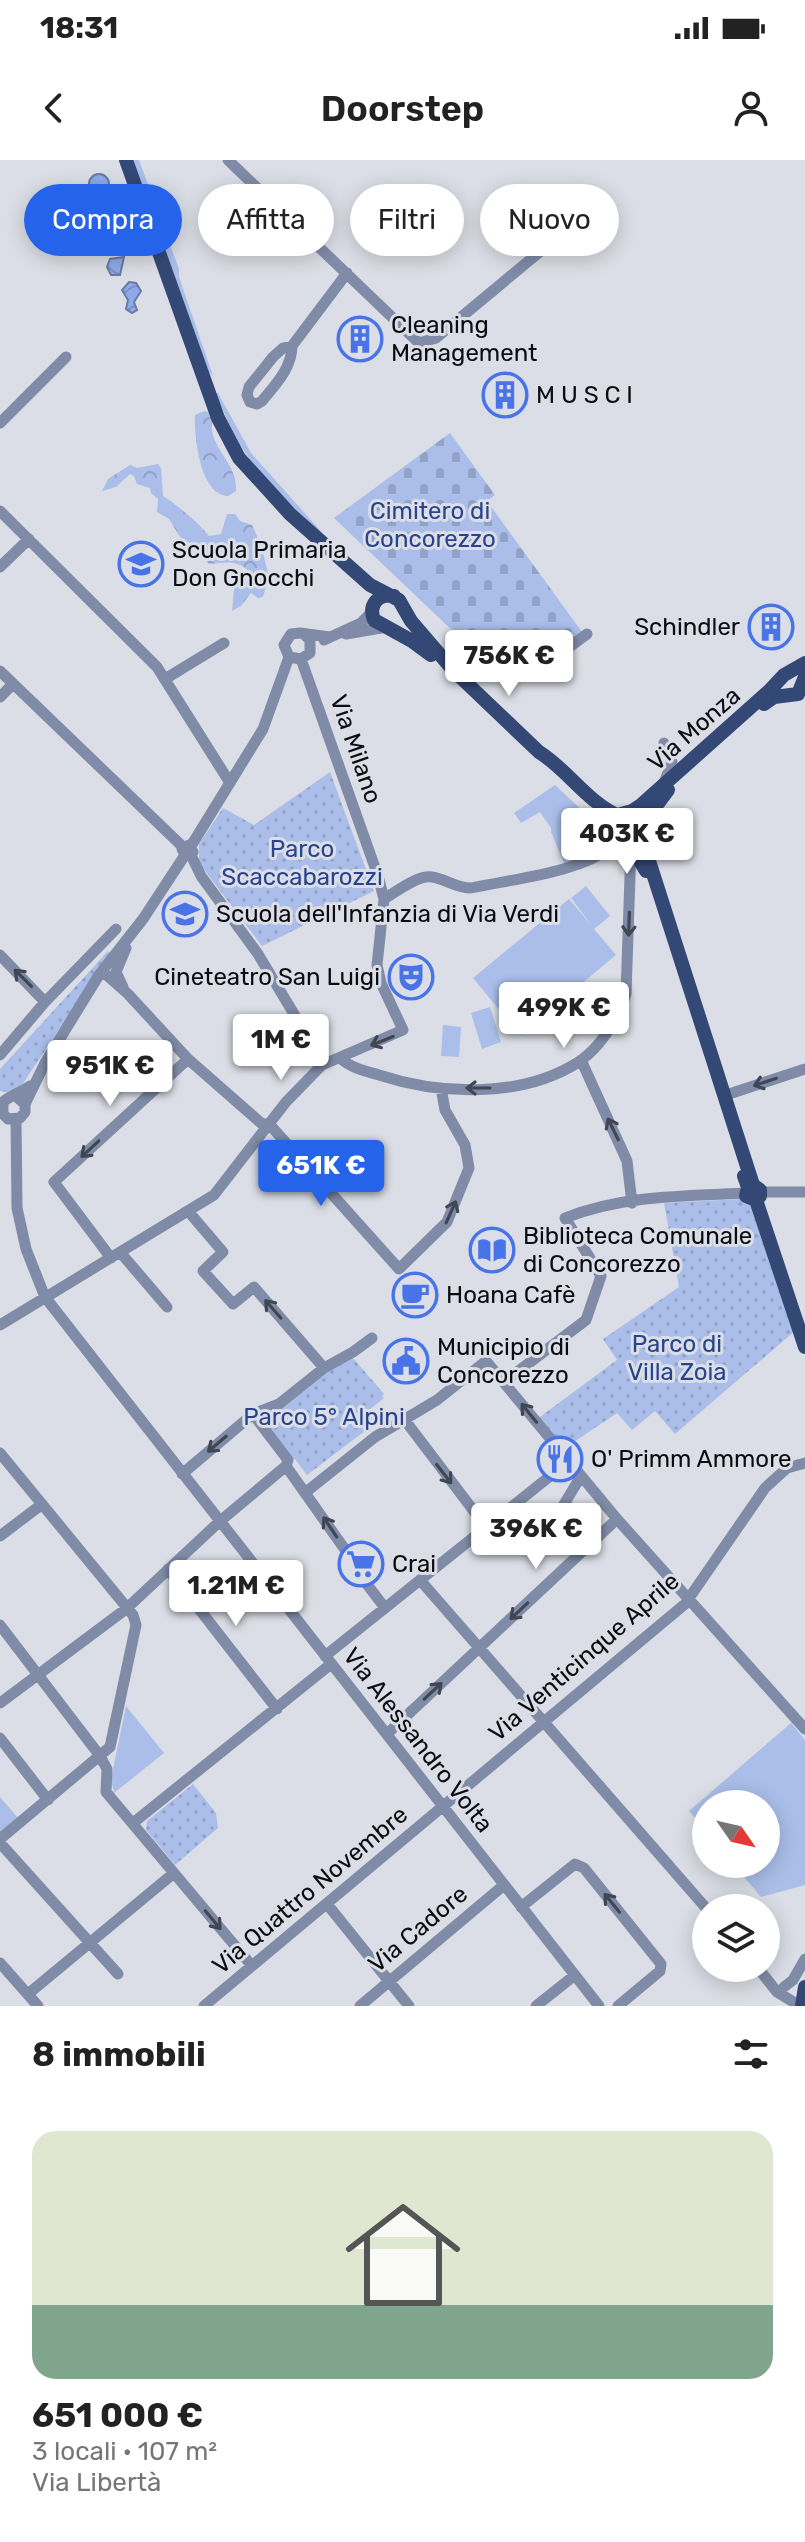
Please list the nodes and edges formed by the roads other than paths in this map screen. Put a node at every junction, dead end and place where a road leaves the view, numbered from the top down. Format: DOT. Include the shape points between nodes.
graph roads {
  1 [pos="126,160"];
  2 [pos="228,160"];
  3 [pos="535,256"];
  4 [pos="347,273"];
  5 [pos="292,346"];
  6 [pos="66,357"];
  7 [pos="0,423"];
  8 [pos="0,511"];
  9 [pos="290,514"];
  10 [pos="29,539"];
  11 [pos="0,567"];
  12 [pos="399,602"];
  13 [pos="372,609"];
  14 [pos="387,627"];
  15 [pos="304,634"];
  16 [pos="587,634"];
  17 [pos="332,636"];
  18 [pos="224,643"];
  19 [pos="311,649"];
  20 [pos="557,656"];
  21 [pos="295,658"];
  22 [pos="805,663"];
  23 [pos="0,671"];
  24 [pos="454,671"];
  25 [pos="165,679"];
  26 [pos="13,684"];
  27 [pos="797,686"];
  28 [pos="0,697"];
  29 [pos="689,760"];
  30 [pos="230,783"];
  31 [pos="664,784"];
  32 [pos="628,830"];
  33 [pos="187,851"];
  34 [pos="384,899"];
  35 [pos="116,929"];
  36 [pos="136,929"];
  37 [pos="0,955"];
  38 [pos="102,971"];
  39 [pos="128,994"];
  40 [pos="45,1002"];
  41 [pos="0,1055"];
  42 [pos="340,1058"];
  43 [pos="188,1059"];
  44 [pos="581,1060"];
  45 [pos="322,1065"];
  46 [pos="805,1069"];
  47 [pos="441,1088"];
  48 [pos="723,1089"];
  49 [pos="21,1100"];
  50 [pos="2,1101"];
  51 [pos="16,1120"];
  52 [pos="270,1125"];
  53 [pos="753,1192"];
  54 [pos="805,1192"];
  55 [pos="632,1203"];
  56 [pos="188,1211"];
  57 [pos="115,1255"];
  58 [pos="45,1297"];
  59 [pos="167,1307"];
  60 [pos="0,1325"];
  61 [pos="372,1338"];
  62 [pos="805,1347"];
  63 [pos="324,1368"];
  64 [pos="504,1382"];
  65 [pos="253,1414"];
  66 [pos="404,1419"];
  67 [pos="0,1453"];
  68 [pos="569,1461"];
  69 [pos="805,1463"];
  70 [pos="286,1466"];
  71 [pos="182,1474"];
  72 [pos="581,1476"];
  73 [pos="306,1492"];
  74 [pos="41,1505"];
  75 [pos="560,1511"];
  76 [pos="617,1519"];
  77 [pos="219,1522"];
  78 [pos="486,1527"];
  79 [pos="0,1536"];
  80 [pos="168,1569"];
  81 [pos="420,1580"];
  82 [pos="691,1599"];
  83 [pos="385,1608"];
  84 [pos="126,1609"];
  85 [pos="0,1625"];
  86 [pos="479,1649"];
  87 [pos="328,1660"];
  88 [pos="37,1674"];
  89 [pos="0,1703"];
  90 [pos="277,1709"];
  91 [pos="544,1723"];
  92 [pos="805,1729"];
  93 [pos="387,1734"];
  94 [pos="0,1738"];
  95 [pos="100,1756"];
  96 [pos="48,1800"];
  97 [pos="444,1807"];
  98 [pos="133,1823"];
  99 [pos="0,1841"];
  100 [pos="174,1873"];
  101 [pos="504,1885"];
  102 [pos="694,1894"];
  103 [pos="327,1904"];
  104 [pos="521,1907"];
  105 [pos="90,1943"];
  106 [pos="805,1959"];
  107 [pos="0,1963"];
  108 [pos="252,1966"];
  109 [pos="118,1974"];
  110 [pos="575,1975"];
  111 [pos="389,1982"];
  112 [pos="771,1983"];
  113 [pos="784,1987"];
  114 [pos="28,1994"];
  115 [pos="803,1998"];
  116 [pos="38,2006"];
  117 [pos="204,2006"];
  118 [pos="360,2006"];
  119 [pos="409,2006"];
  120 [pos="536,2006"];
  121 [pos="599,2006"];
  122 [pos="618,2006"];
  1 -- 9 [label="main road" via="228,439 245,466"];
  2 -- 4 [label="street"];
  3 -- 4 [label="street" via="428,343 411,338"];
  4 -- 5 [label="street"];
  5 -- 5 [label="street" via="277,353 248,389 250,402 262,401 285,371"];
  6 -- 7 [label="street"];
  8 -- 10 [label="street"];
  9 -- 12 [label="main road" via="370,585"];
  9 -- 13 [label="main road" via="364,592"];
  10 -- 11 [label="street"];
  10 -- 25 [label="street"];
  12 -- 13 [label="main road" via="381,597"];
  12 -- 14 [label="main road" via="400,622"];
  12 -- 24 [label="main road"];
  13 -- 14 [label="main road" via="377,623"];
  13 -- 17 [label="street" via="361,623"];
  14 -- 17 [label="street"];
  14 -- 24 [label="main road"];
  15 -- 17 [label="street"];
  15 -- 19 [label="street"];
  15 -- 21 [label="street" via="295,633 285,641 284,650"];
  16 -- 20 [label="street"];
  17 -- 19 [label="street"];
  18 -- 25 [label="street"];
  19 -- 21 [label="street"];
  21 -- 30 [label="street" via="267,721"];
  21 -- 34 [label="street, Via Milano"];
  22 -- 27 [label="main road, Via Monza"];
  23 -- 26 [label="street"];
  24 -- 32 [label="main road"];
  25 -- 30 [label="street"];
  26 -- 28 [label="street"];
  26 -- 33 [label="street"];
  27 -- 29 [label="main road, Via Monza" via="765,696"];
  27 -- 32 [label="main road, Via Monza" via="768,700"];
  29 -- 31 [label="main road, Via Monza"];
  29 -- 31 [label="street" via="664,743 672,762"];
  30 -- 33 [label="street"];
  31 -- 32 [label="main road, Via Monza"];
  32 -- 34 [label="street" via="601,855 566,867 471,888 422,878"];
  32 -- 44 [label="street, one-way" via="626,994 603,1039"];
  32 -- 48 [label="main road" via="655,885"];
  33 -- 36 [label="street"];
  33 -- 45 [label="street" via="258,954"];
  34 -- 42 [label="street, one-way" via="377,965 403,1030"];
  35 -- 40 [label="street"];
  36 -- 38 [label="street"];
  36 -- 39 [label="street" via="117,970"];
  40 -- 37 [label="street, one-way"];
  38 -- 39 [label="street"];
  38 -- 49 [label="street"];
  39 -- 43 [label="street"];
  40 -- 41 [label="street"];
  42 -- 45 [label="street"];
  42 -- 47 [label="street" via="400,1082"];
  43 -- 52 [label="street" via="261,1123"];
  43 -- 57 [label="street, one-way" via="54,1182"];
  44 -- 47 [label="street, one-way" via="528,1084"];
  55 -- 44 [label="street, one-way" via="624,1153"];
  45 -- 52 [label="street"];
  46 -- 48 [label="street, one-way"];
  52 -- 47 [label="street, one-way" via="399,1269 447,1222 469,1168"];
  48 -- 53 [label="main road" via="720,1097"];
  49 -- 50 [label="street"];
  49 -- 51 [label="street" via="23,1116"];
  50 -- 51 [label="street" via="5,1117"];
  51 -- 58 [label="street, Via Alessandro Volta" via="17,1208"];
  52 -- 56 [label="street" via="223,1186"];
  53 -- 54 [label="street"];
  53 -- 55 [label="street"];
  53 -- 62 [label="main road"];
  55 -- 64 [label="street" via="565,1218 601,1276 586,1320"];
  56 -- 57 [label="street"];
  63 -- 56 [label="street, one-way" via="254,1287 233,1304 203,1271 223,1252"];
  57 -- 58 [label="street"];
  57 -- 59 [label="street"];
  58 -- 60 [label="street"];
  58 -- 71 [label="street, Via Alessandro Volta"];
  61 -- 63 [label="street"];
  63 -- 65 [label="street" via="279,1404"];
  64 -- 66 [label="street" via="486,1361"];
  68 -- 64 [label="street, one-way"];
  65 -- 70 [label="street" via="288,1460"];
  65 -- 71 [label="street, one-way"];
  66 -- 73 [label="street"];
  66 -- 78 [label="street, one-way"];
  67 -- 74 [label="street"];
  68 -- 72 [label="street"];
  68 -- 78 [label="street"];
  69 -- 82 [label="street, Via Venticinque Aprile" via="787,1468 765,1488"];
  70 -- 73 [label="street"];
  70 -- 77 [label="street"];
  71 -- 77 [label="street, Via Alessandro Volta"];
  72 -- 75 [label="street"];
  72 -- 76 [label="street"];
  83 -- 73 [label="street, one-way"];
  74 -- 79 [label="street"];
  74 -- 84 [label="street"];
  76 -- 82 [label="street"];
  76 -- 86 [label="street, one-way"];
  77 -- 80 [label="street"];
  77 -- 87 [label="street, Via Alessandro Volta"];
  78 -- 81 [label="street"];
  80 -- 84 [label="street"];
  80 -- 90 [label="street"];
  81 -- 83 [label="street"];
  81 -- 86 [label="street"];
  82 -- 91 [label="street, Via Venticinque Aprile"];
  82 -- 92 [label="street"];
  83 -- 87 [label="street"];
  84 -- 88 [label="street"];
  84 -- 95 [label="street" via="136,1625 110,1747"];
  85 -- 88 [label="street"];
  86 -- 91 [label="street"];
  93 -- 86 [label="street, one-way"];
  87 -- 90 [label="street"];
  87 -- 93 [label="street, Via Alessandro Volta"];
  88 -- 89 [label="street"];
  88 -- 95 [label="street"];
  90 -- 98 [label="street"];
  91 -- 97 [label="street, Via Venticinque Aprile"];
  91 -- 102 [label="street"];
  93 -- 97 [label="street, Via Alessandro Volta"];
  94 -- 96 [label="street"];
  95 -- 96 [label="street"];
  95 -- 98 [label="street" via="107,1769 106,1792"];
  96 -- 99 [label="street"];
  97 -- 101 [label="street, Via Alessandro Volta"];
  97 -- 103 [label="street, Via Quattro Novembre"];
  98 -- 100 [label="street"];
  99 -- 105 [label="street"];
  100 -- 105 [label="street"];
  100 -- 108 [label="street, one-way"];
  101 -- 104 [label="street, Via Alessandro Volta"];
  101 -- 111 [label="street, Via Cadore"];
  103 -- 108 [label="street, Via Quattro Novembre"];
  103 -- 111 [label="street"];
  104 -- 110 [label="street, Via Alessandro Volta"];
  122 -- 104 [label="street, one-way" via="660,1971 661,1964 580,1866 575,1864"];
  105 -- 109 [label="street"];
  105 -- 114 [label="street"];
  106 -- 113 [label="street"];
  107 -- 114 [label="street"];
  108 -- 117 [label="street, Via Quattro Novembre"];
  110 -- 120 [label="street"];
  110 -- 121 [label="street, Via Alessandro Volta"];
  111 -- 118 [label="street, Via Cadore"];
  111 -- 119 [label="street"];
  112 -- 113 [label="street"];
  112 -- 115 [label="street" via="777,1992"];
  113 -- 115 [label="street"];
  114 -- 116 [label="street"];
}
